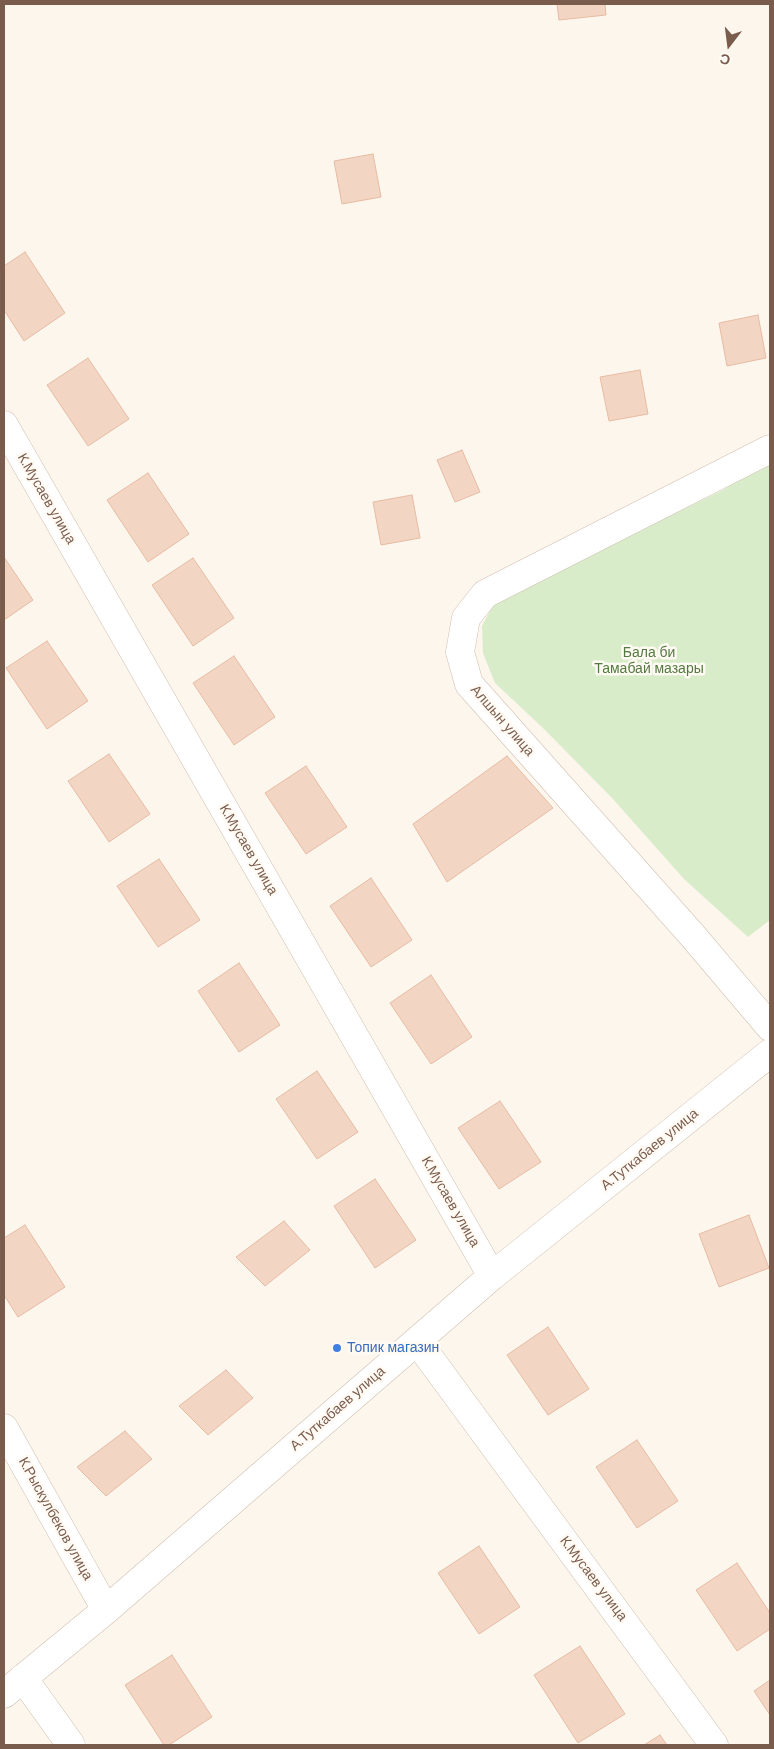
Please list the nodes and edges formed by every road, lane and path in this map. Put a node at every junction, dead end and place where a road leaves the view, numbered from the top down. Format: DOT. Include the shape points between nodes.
graph roads {
  1 [pos="4,425"];
  2 [pos="770,449"];
  3 [pos="770,1027"];
  4 [pos="770,1053"];
  5 [pos="492,1276"];
  6 [pos="417,1341"];
  7 [pos="4,1428"];
  8 [pos="106,1610"];
  9 [pos="13,1686"];
  10 [pos="71,1745"];
  11 [pos="714,1745"];
  1 -- 5 [label="street, К.Мусаев улица"];
  2 -- 3 [label="street, Алшын улица" via="485,594 466,618 460,652 468,684"];
  4 -- 5 [label="street, А.Туткабаев улица"];
  5 -- 6 [label="street, А.Туткабаев улица"];
  6 -- 8 [label="street, А.Туткабаев улица"];
  6 -- 11 [label="street, К.Мусаев улица"];
  7 -- 8 [label="street, К.Рыскулбеков улица"];
  8 -- 9 [label="street, А.Туткабаев улица"];
  9 -- 10 [label="street"];
}
